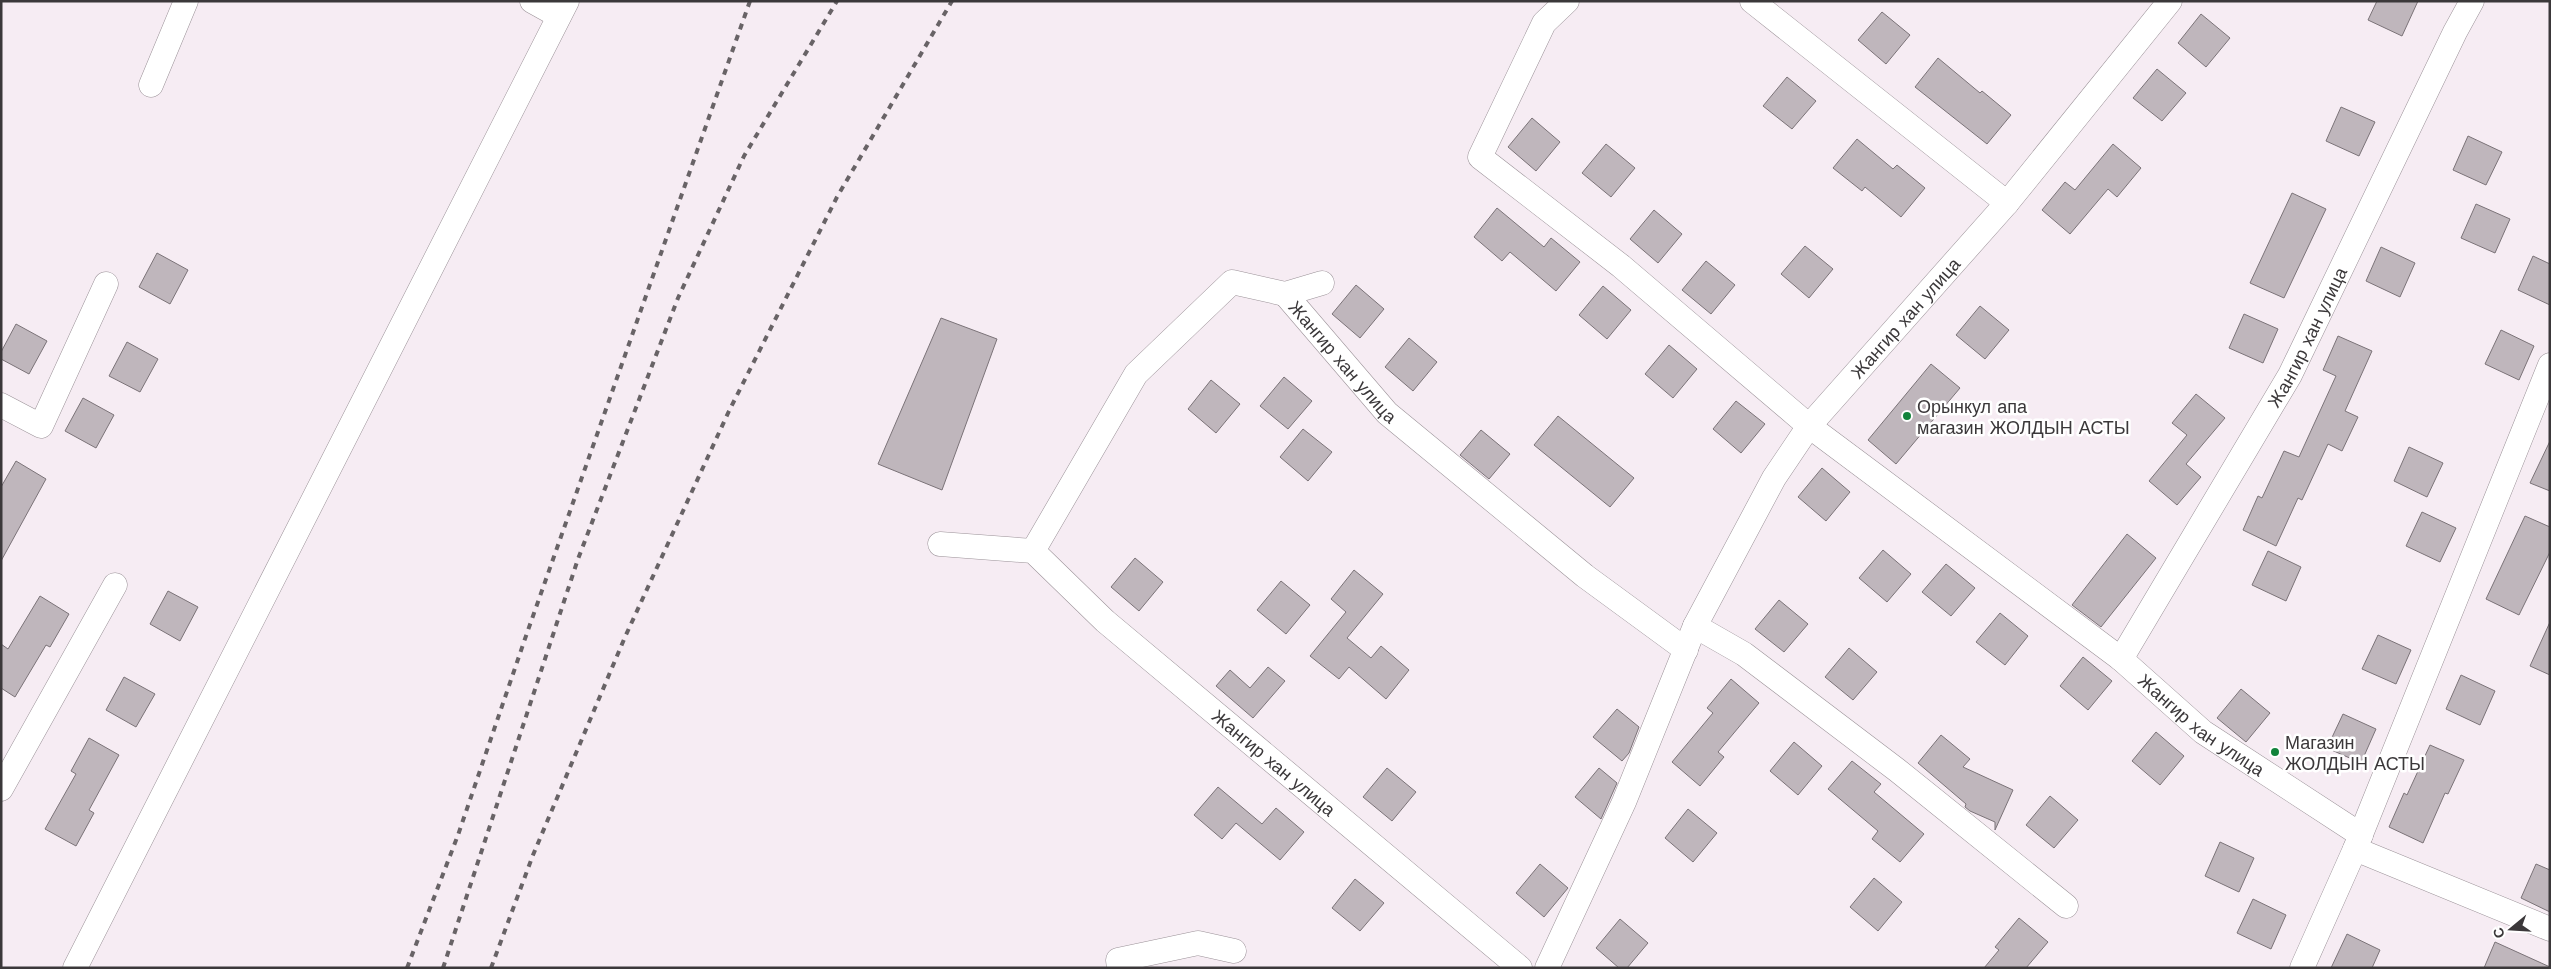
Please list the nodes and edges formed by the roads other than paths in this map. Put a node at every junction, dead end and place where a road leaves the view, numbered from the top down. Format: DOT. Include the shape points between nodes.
graph roads {
  1 [pos="186,1"];
  2 [pos="532,1"];
  3 [pos="1567,1"];
  4 [pos="1752,1"];
  5 [pos="2170,1"];
  6 [pos="2472,1"];
  7 [pos="563,9"];
  8 [pos="1546,12"];
  9 [pos="151,85"];
  10 [pos="2007,203"];
  11 [pos="1322,283"];
  12 [pos="106,284"];
  13 [pos="1285,294"];
  14 [pos="2550,365"];
  15 [pos="1,405"];
  16 [pos="1810,426"];
  17 [pos="940,544"];
  18 [pos="1033,551"];
  19 [pos="115,585"];
  20 [pos="1695,626"];
  21 [pos="1686,650"];
  22 [pos="2120,659"];
  23 [pos="1,789"];
  24 [pos="2358,842"];
  25 [pos="2066,906"];
  26 [pos="2550,929"];
  27 [pos="1234,951"];
  28 [pos="75,968"];
  29 [pos="1119,968"];
  30 [pos="1520,968"];
  31 [pos="1546,968"];
  32 [pos="2302,968"];
  1 -- 9 [label="street"];
  2 -- 7 [label="street"];
  3 -- 8 [label="street"];
  4 -- 10 [label="street"];
  5 -- 10 [label="street, Жангир хан улица"];
  6 -- 22 [label="street, Жангир хан улица" via="2290,374"];
  7 -- 28 [label="street"];
  8 -- 16 [label="street, Жангир хан улица" via="1480,157 1621,266"];
  10 -- 16 [label="street, Жангир хан улица"];
  11 -- 13 [label="street, Жангир хан улица"];
  12 -- 15 [label="street" via="41,426"];
  13 -- 18 [label="street, Жангир хан улица" via="1232,282 1136,374"];
  13 -- 21 [label="street, Жангир хан улица" via="1387,413 1585,576"];
  14 -- 24 [label="street"];
  16 -- 20 [label="street, Жангир хан улица" via="1774,478"];
  16 -- 22 [label="street, Жангир хан улица"];
  17 -- 18 [label="street"];
  18 -- 30 [label="street, Жангир хан улица" via="1105,620"];
  19 -- 23 [label="street"];
  20 -- 21 [label="street, Жангир хан улица"];
  20 -- 25 [label="street" via="1744,654 1897,770"];
  21 -- 31 [label="street, Жангир хан улица" via="1624,802"];
  22 -- 24 [label="street, Жангир хан улица" via="2203,732"];
  24 -- 26 [label="street, Жангир хан улица"];
  24 -- 32 [label="street"];
  27 -- 29 [label="street" via="1198,943 1118,960"];
}
